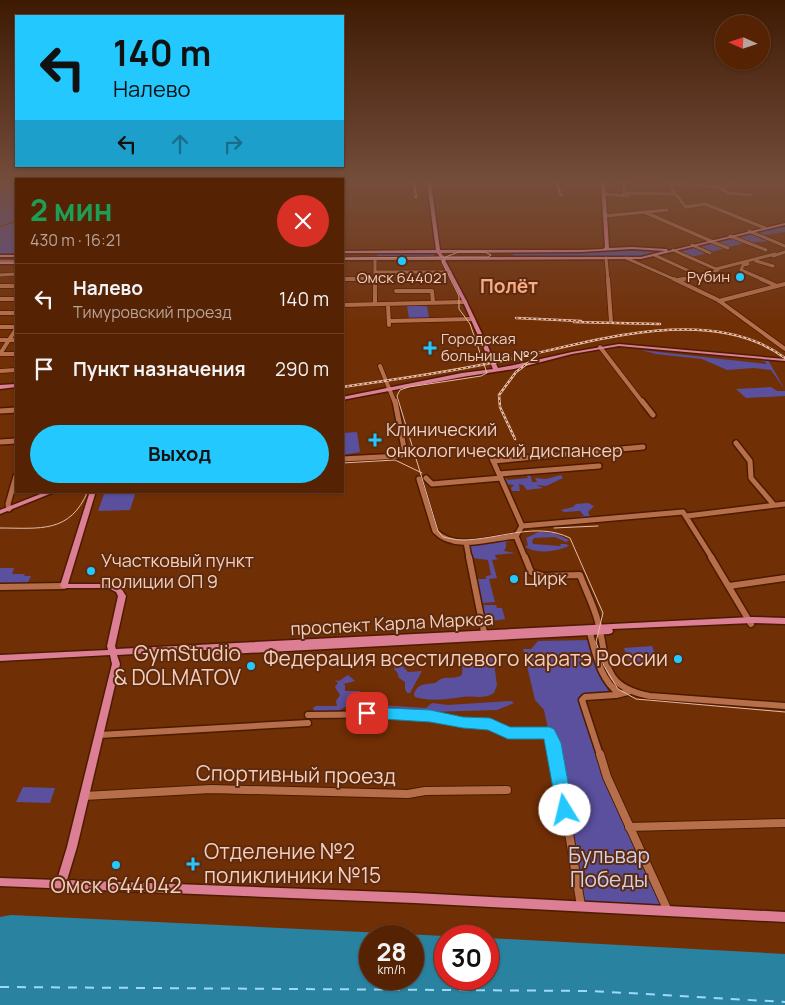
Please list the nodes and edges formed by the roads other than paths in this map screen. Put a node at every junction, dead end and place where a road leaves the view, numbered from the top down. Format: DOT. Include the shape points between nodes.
graph roads {
  1 [pos="436,230"];
  2 [pos="605,230"];
  3 [pos="685,230"];
  4 [pos="756,230"];
  5 [pos="750,231"];
  6 [pos="730,236"];
  7 [pos="710,241"];
  8 [pos="692,245"];
  9 [pos="606,246"];
  10 [pos="785,246"];
  11 [pos="616,248"];
  12 [pos="728,248"];
  13 [pos="675,250"];
  14 [pos="766,250"];
  15 [pos="439,251"];
  16 [pos="509,251"];
  17 [pos="602,251"];
  18 [pos="661,251"];
  19 [pos="344,252"];
  20 [pos="375,252"];
  21 [pos="785,252"];
  22 [pos="710,253"];
  23 [pos="776,254"];
  24 [pos="654,255"];
  25 [pos="0,256"];
  26 [pos="15,256"];
  27 [pos="444,258"];
  28 [pos="511,258"];
  29 [pos="606,258"];
  30 [pos="623,258"];
  31 [pos="641,258"];
  32 [pos="344,259"];
  33 [pos="375,259"];
  34 [pos="636,261"];
  35 [pos="756,261"];
  36 [pos="0,263"];
  37 [pos="15,263"];
  38 [pos="773,266"];
  39 [pos="716,269"];
  40 [pos="375,272"];
  41 [pos="450,272"];
  42 [pos="15,274"];
  43 [pos="0,275"];
  44 [pos="701,277"];
  45 [pos="344,279"];
  46 [pos="367,279"];
  47 [pos="678,281"];
  48 [pos="785,284"];
  49 [pos="0,286"];
  50 [pos="15,286"];
  51 [pos="777,286"];
  52 [pos="396,291"];
  53 [pos="0,299"];
  54 [pos="15,299"];
  55 [pos="719,301"];
  56 [pos="465,302"];
  57 [pos="433,303"];
  58 [pos="376,304"];
  59 [pos="388,304"];
  60 [pos="344,305"];
  61 [pos="0,313"];
  62 [pos="15,313"];
  63 [pos="473,319"];
  64 [pos="611,322"];
  65 [pos="0,327"];
  66 [pos="15,328"];
  67 [pos="15,330"];
  68 [pos="0,340"];
  69 [pos="9,340"];
  70 [pos="15,340"];
  71 [pos="600,348"];
  72 [pos="785,349"];
  73 [pos="0,354"];
  74 [pos="15,354"];
  75 [pos="785,360"];
  76 [pos="380,366"];
  77 [pos="15,370"];
  78 [pos="496,370"];
  79 [pos="0,371"];
  80 [pos="0,386"];
  81 [pos="15,386"];
  82 [pos="391,388"];
  83 [pos="344,399"];
  84 [pos="15,410"];
  85 [pos="0,411"];
  86 [pos="654,416"];
  87 [pos="15,441"];
  88 [pos="0,442"];
  89 [pos="736,443"];
  90 [pos="643,447"];
  91 [pos="344,460"];
  92 [pos="599,466"];
  93 [pos="500,476"];
  94 [pos="419,478"];
  95 [pos="426,478"];
  96 [pos="15,479"];
  97 [pos="45,493"];
  98 [pos="49,493"];
  99 [pos="92,493"];
  100 [pos="785,504"];
  101 [pos="774,506"];
  102 [pos="8,508"];
  103 [pos="0,511"];
  104 [pos="685,514"];
  105 [pos="522,526"];
  106 [pos="516,536"];
  107 [pos="466,542"];
  108 [pos="785,578"];
  109 [pos="64,586"];
  110 [pos="728,586"];
  111 [pos="0,587"];
  112 [pos="785,621"];
  113 [pos="750,622"];
  114 [pos="785,625"];
  115 [pos="600,630"];
  116 [pos="590,633"];
  117 [pos="485,636"];
  118 [pos="113,655"];
  119 [pos="0,658"];
  120 [pos="0,662"];
  121 [pos="624,693"];
  122 [pos="785,706"];
  123 [pos="308,715"];
  124 [pos="308,723"];
  125 [pos="99,735"];
  126 [pos="507,790"];
  127 [pos="84,796"];
  128 [pos="785,823"];
  129 [pos="629,827"];
  130 [pos="0,882"];
  131 [pos="61,884"];
  132 [pos="581,907"];
  133 [pos="668,911"];
  134 [pos="785,917"];
  1 -- 15 [label="main road"];
  2 -- 9 [label="main road"];
  3 -- 7 [label="street"];
  4 -- 5 [label="main road"];
  5 -- 6 [label="main road"];
  5 -- 10 [label="street"];
  6 -- 7 [label="main road"];
  6 -- 14 [label="street"];
  7 -- 8 [label="main road"];
  7 -- 12 [label="street"];
  8 -- 13 [label="main road"];
  8 -- 22 [label="street"];
  9 -- 11 [label="main road"];
  9 -- 17 [label="main road"];
  11 -- 17 [label="main road"];
  11 -- 18 [label="main road"];
  13 -- 18 [label="main road"];
  13 -- 39 [label="street"];
  15 -- 16 [label="main road"];
  15 -- 20 [label="main road"];
  15 -- 27 [label="main road"];
  16 -- 17 [label="main road"];
  16 -- 28 [label="main road"];
  18 -- 24 [label="main road"];
  19 -- 20 [label="main road"];
  20 -- 33 [label="main road"];
  21 -- 23 [label="street"];
  23 -- 35 [label="street"];
  23 -- 39 [label="street"];
  24 -- 31 [label="main road"];
  24 -- 44 [label="street"];
  25 -- 26 [label="main road"];
  27 -- 28 [label="main road"];
  27 -- 33 [label="main road"];
  27 -- 41 [label="main road"];
  28 -- 29 [label="main road"];
  29 -- 30 [label="main road"];
  29 -- 64 [label="street"];
  30 -- 31 [label="main road"];
  30 -- 34 [label="street"];
  31 -- 34 [label="street"];
  32 -- 33 [label="main road"];
  33 -- 40 [label="street"];
  34 -- 47 [label="street"];
  35 -- 38 [label="street"];
  35 -- 51 [label="street" via="741,270"];
  36 -- 37 [label="main road"];
  39 -- 44 [label="street"];
  40 -- 41 [label="street"];
  40 -- 58 [label="street"];
  41 -- 56 [label="main road"];
  42 -- 43 [label="street"];
  44 -- 47 [label="street"];
  45 -- 46 [label="street"];
  47 -- 55 [label="street"];
  48 -- 51 [label="street"];
  49 -- 50 [label="street"];
  51 -- 55 [label="street"];
  52 -- 57 [label="street" via="432,291"];
  53 -- 54 [label="street"];
  55 -- 72 [label="street"];
  56 -- 57 [label="street"];
  56 -- 63 [label="main road"];
  57 -- 59 [label="street"];
  58 -- 59 [label="street"];
  58 -- 60 [label="street"];
  59 -- 63 [label="street" via="389,323"];
  61 -- 62 [label="street"];
  63 -- 78 [label="main road"];
  65 -- 66 [label="street"];
  67 -- 69 [label="street"];
  68 -- 69 [label="street"];
  69 -- 70 [label="street"];
  69 -- 73 [label="street"];
  71 -- 75 [label="main road" via="634,345"];
  71 -- 78 [label="main road"];
  71 -- 86 [label="street"];
  73 -- 74 [label="street"];
  76 -- 82 [label="street"];
  77 -- 79 [label="street"];
  78 -- 82 [label="main road"];
  80 -- 81 [label="main road"];
  82 -- 83 [label="main road"];
  82 -- 91 [label="street" via="404,454"];
  84 -- 85 [label="street"];
  87 -- 88 [label="street"];
  89 -- 101 [label="street" via="750,461 751,478"];
  90 -- 93 [label="street" via="492,458"];
  92 -- 93 [label="street"];
  93 -- 95 [label="street" via="432,484"];
  93 -- 105 [label="street"];
  94 -- 107 [label="street" via="437,535 446,541"];
  96 -- 102 [label="street"];
  97 -- 102 [label="main road"];
  98 -- 102 [label="main road"];
  99 -- 109 [label="main road"];
  100 -- 101 [label="street"];
  101 -- 104 [label="street"];
  102 -- 103 [label="main road"];
  104 -- 105 [label="street"];
  104 -- 110 [label="street"];
  105 -- 106 [label="street"];
  106 -- 107 [label="street"];
  106 -- 115 [label="street" via="532,572 543,576 580,575"];
  107 -- 117 [label="street"];
  108 -- 110 [label="street"];
  109 -- 111 [label="street"];
  109 -- 118 [label="main road" via="109,586 119,590 122,596 111,646"];
  110 -- 113 [label="street"];
  112 -- 113 [label="main road, проспект Карла Маркса"];
  113 -- 114 [label="main road, проспект Карла Маркса"];
  113 -- 115 [label="main road, проспект Карла Маркса"];
  115 -- 116 [label="main road, проспект Карла Маркса"];
  115 -- 117 [label="main road, проспект Карла Маркса"];
  115 -- 121 [label="street" via="603,651"];
  116 -- 117 [label="main road, проспект Карла Маркса"];
  116 -- 121 [label="street" via="604,676 612,688"];
  117 -- 118 [label="main road, проспект Карла Маркса"];
  118 -- 119 [label="main road, проспект Карла Маркса"];
  118 -- 120 [label="main road, проспект Карла Маркса"];
  118 -- 125 [label="main road" via="116,664"];
  121 -- 122 [label="street"];
  121 -- 129 [label="street" via="582,700 604,770"];
  123 -- 132 [label="street" via="414,714 490,724 508,733 549,733 554,743"];
  124 -- 125 [label="street"];
  125 -- 127 [label="main road"];
  126 -- 127 [label="street, Спортивный проезд" via="425,790 408,794 211,789"];
  127 -- 131 [label="main road"];
  128 -- 129 [label="street"];
  129 -- 133 [label="street"];
  130 -- 131 [label="main road"];
  131 -- 132 [label="main road"];
  132 -- 133 [label="main road"];
  133 -- 134 [label="main road"];
}
